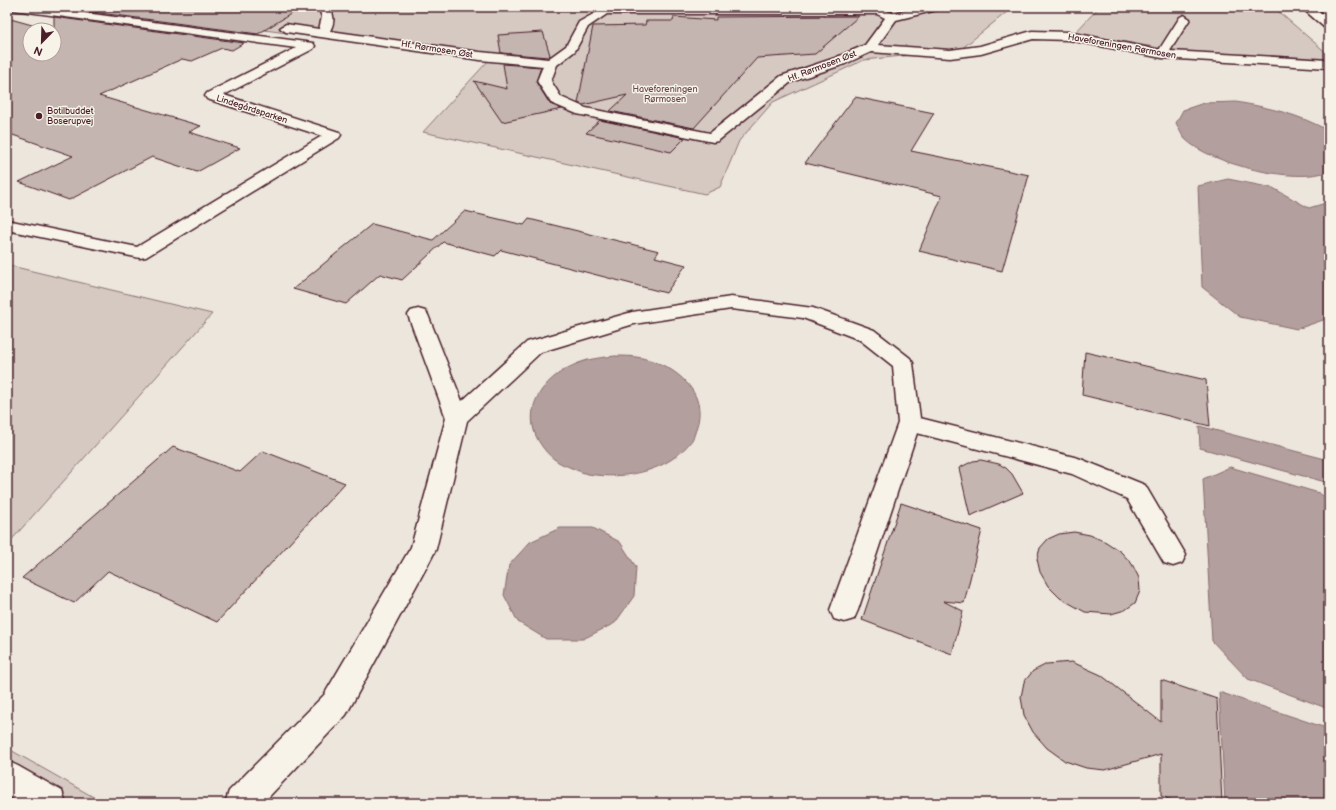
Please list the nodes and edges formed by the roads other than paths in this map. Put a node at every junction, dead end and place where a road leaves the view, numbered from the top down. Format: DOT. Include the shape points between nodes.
graph roads {
  1 [pos="13,7"];
  2 [pos="324,7"];
  3 [pos="937,7"];
  4 [pos="1307,7"];
  5 [pos="892,18"];
  6 [pos="1184,19"];
  7 [pos="1329,25"];
  8 [pos="276,27"];
  9 [pos="323,33"];
  10 [pos="868,48"];
  11 [pos="1162,54"];
  12 [pos="551,63"];
  13 [pos="1329,64"];
  14 [pos="7,226"];
  15 [pos="418,315"];
  16 [pos="457,418"];
  17 [pos="909,423"];
  18 [pos="1173,556"];
  19 [pos="844,610"];
  20 [pos="7,777"];
  21 [pos="50,803"];
  22 [pos="241,803"];
  1 -- 14 [label="street, Lindegårdsparken" via="309,46 212,96 334,135 140,252"];
  2 -- 9 [label="street" via="329,16"];
  3 -- 5 [label="street"];
  4 -- 7 [label="street"];
  5 -- 10 [label="street, Hf. Rørmosen Øst"];
  5 -- 12 [label="street" via="878,11 604,11 583,25 572,48"];
  6 -- 11 [label="street"];
  8 -- 9 [label="street, Hf. Rørmosen Øst"];
  9 -- 12 [label="street, Hf. Rørmosen Øst" via="480,56"];
  10 -- 11 [label="street, Haveforeningen Rørmosen" via="950,54 981,50 1032,35 1069,36"];
  10 -- 12 [label="street, Hf. Rørmosen Øst" via="840,61 786,79 712,138 582,111 556,100 544,81"];
  11 -- 13 [label="street, Haveforeningen Rørmosen"];
  15 -- 16 [label="street"];
  16 -- 17 [label="street" via="534,347 632,318 731,303 806,312 867,335 903,363"];
  16 -- 22 [label="street" via="423,549 416,562 335,705"];
  17 -- 18 [label="street" via="1078,467 1136,492"];
  17 -- 19 [label="street"];
  20 -- 21 [label="street"];
}
